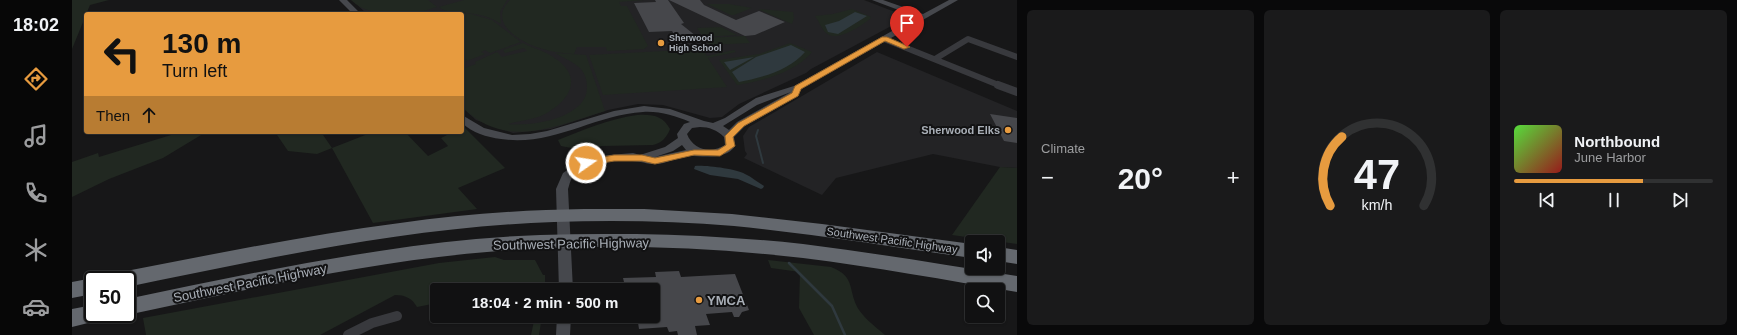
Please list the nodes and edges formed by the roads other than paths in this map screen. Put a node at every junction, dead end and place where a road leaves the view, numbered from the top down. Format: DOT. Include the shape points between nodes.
graph roads {
  1 [pos="343,0"];
  2 [pos="876,0"];
  3 [pos="954,0"];
  4 [pos="355,12"];
  5 [pos="923,17"];
  6 [pos="884,39"];
  7 [pos="1017,57"];
  8 [pos="935,59"];
  9 [pos="798,88"];
  10 [pos="1017,92"];
  11 [pos="653,110"];
  12 [pos="464,119"];
  13 [pos="708,125"];
  14 [pos="683,134"];
  15 [pos="729,136"];
  16 [pos="706,153"];
  17 [pos="642,158"];
  18 [pos="563,216"];
  19 [pos="564,242"];
  20 [pos="965,250"];
  21 [pos="1005,255"];
  22 [pos="1017,257"];
  23 [pos="136,277"];
  24 [pos="566,283"];
  25 [pos="1017,284"];
  26 [pos="84,288"];
  27 [pos="72,290"];
  28 [pos="136,305"];
  29 [pos="84,316"];
  30 [pos="397,316"];
  31 [pos="72,318"];
  32 [pos="564,323"];
  33 [pos="563,334"];
  34 [pos="348,335"];
  1 -- 4 [label="main road"];
  2 -- 5 [label="main road"];
  3 -- 5 [label="main road"];
  5 -- 6 [label="main road"];
  6 -- 8 [label="street"];
  6 -- 9 [label="main road"];
  7 -- 8 [label="street" via="968,39"];
  8 -- 10 [label="street"];
  9 -- 13 [label="main road" via="747,106 725,123"];
  9 -- 15 [label="main road" via="795,94 741,124"];
  11 -- 12 [label="main road" via="626,111 548,135 524,138 488,133"];
  11 -- 13 [label="main road" via="668,111"];
  11 -- 14 [label="main road" via="671,116 681,125"];
  13 -- 14 [label="main road" via="688,126"];
  13 -- 15 [label="main road" via="720,128"];
  14 -- 16 [label="main road" via="691,148"];
  14 -- 17 [label="main road" via="669,149"];
  15 -- 16 [label="main road" via="730,146 726,150 720,153"];
  16 -- 17 [label="main road" via="686,154 655,161"];
  17 -- 18 [label="main road" via="598,160 586,163 573,171 567,176 562,189"];
  18 -- 19 [label="main road"];
  18 -- 20 [label="highway, Southwest Pacific Highway" via="732,220"];
  18 -- 23 [label="highway, Southwest Pacific Highway" via="466,222 355,235"];
  19 -- 24 [label="main road"];
  19 -- 25 [label="highway, Southwest Pacific Highway" via="672,242 771,248"];
  19 -- 28 [label="highway, Southwest Pacific Highway" via="477,246 380,259 288,274"];
  21 -- 22 [label="highway"];
  26 -- 27 [label="highway"];
  29 -- 31 [label="highway"];
  30 -- 34 [label="street" via="372,323"];
  32 -- 33 [label="main road"];
}
